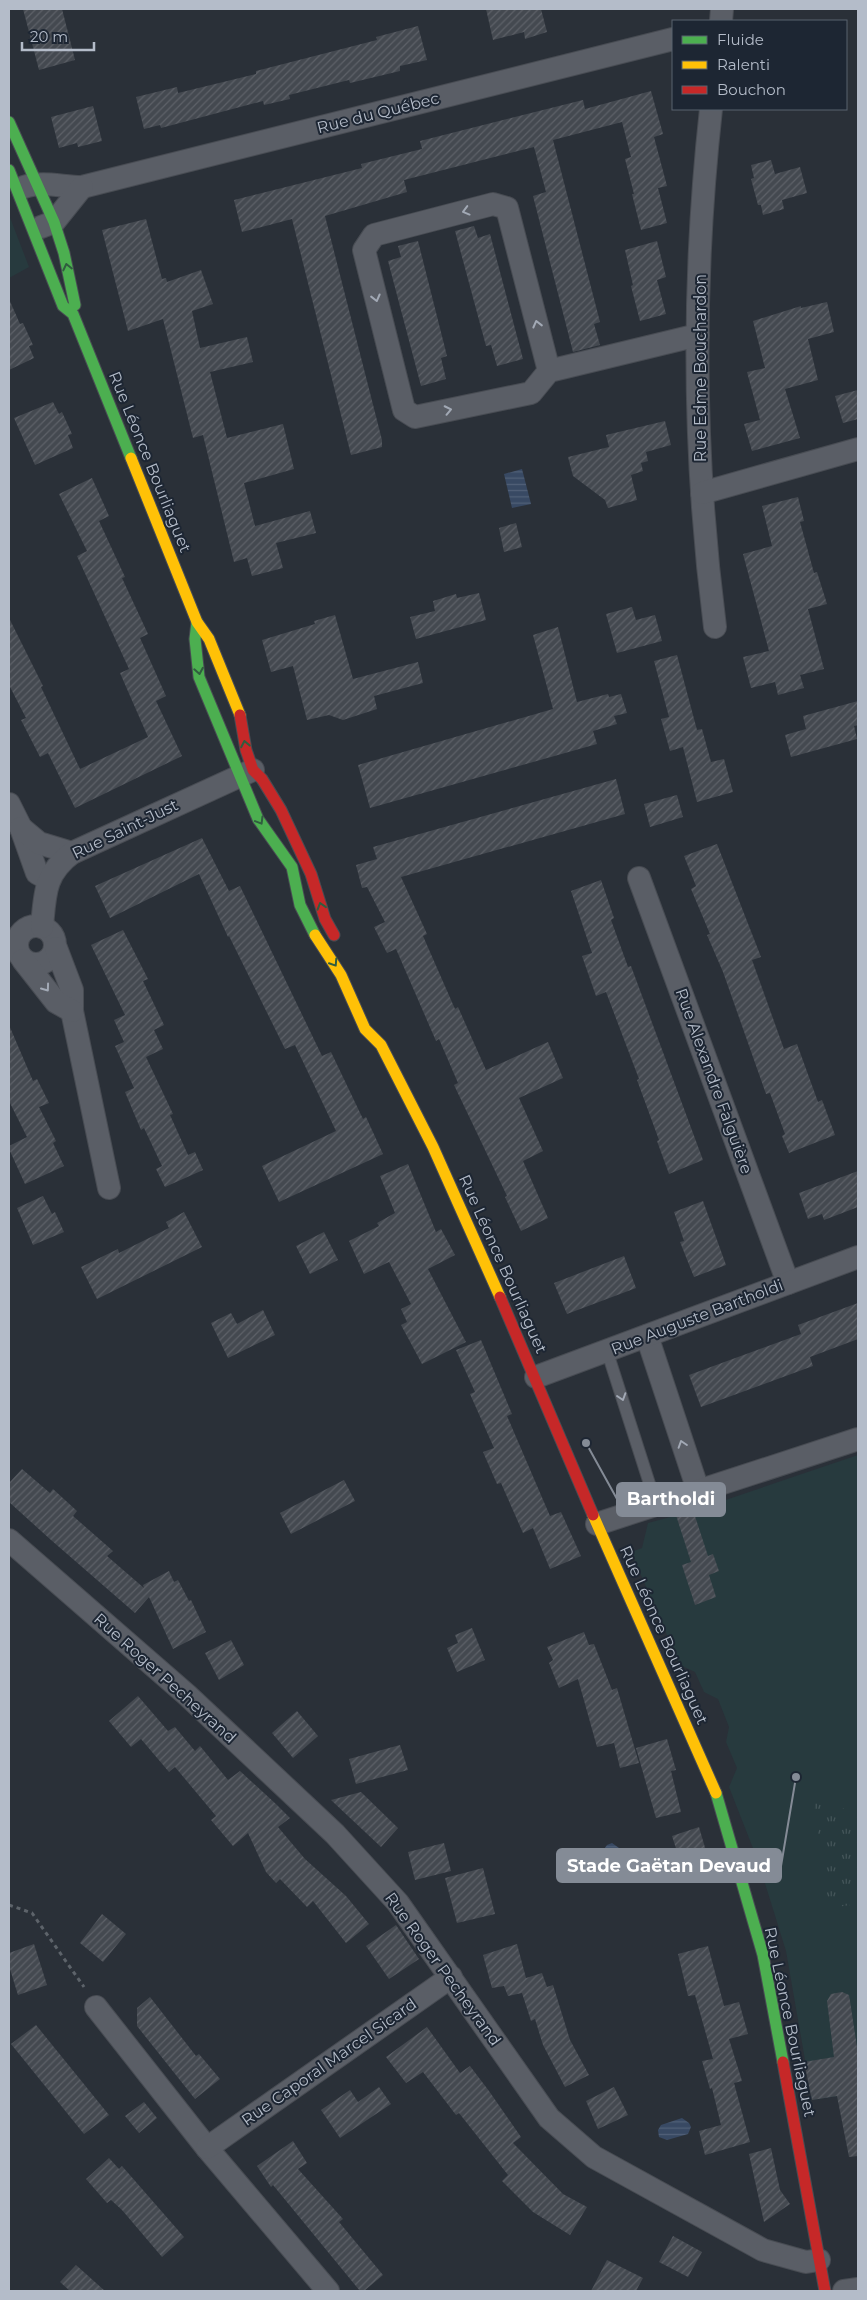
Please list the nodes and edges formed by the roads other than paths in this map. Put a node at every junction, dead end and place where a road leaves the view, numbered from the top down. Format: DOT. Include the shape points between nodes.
graph roads {
  1 [pos="672,39"];
  2 [pos="711,110"];
  3 [pos="9,122"];
  4 [pos="21,181"];
  5 [pos="82,187"];
  6 [pos="54,222"];
  7 [pos="32,230"];
  8 [pos="73,314"];
  9 [pos="698,335"];
  10 [pos="549,372"];
  11 [pos="858,449"];
  12 [pos="702,493"];
  13 [pos="197,622"];
  14 [pos="715,628"];
  15 [pos="246,773"];
  16 [pos="9,804"];
  17 [pos="21,828"];
  18 [pos="72,853"];
  19 [pos="48,878"];
  20 [pos="639,878"];
  21 [pos="42,927"];
  22 [pos="339,942"];
  23 [pos="56,948"];
  24 [pos="16,952"];
  25 [pos="72,1011"];
  26 [pos="380,1028"];
  27 [pos="381,1044"];
  28 [pos="109,1188"];
  29 [pos="858,1256"];
  30 [pos="788,1283"];
  31 [pos="647,1336"];
  32 [pos="607,1351"];
  33 [pos="536,1377"];
  34 [pos="858,1439"];
  35 [pos="698,1490"];
  36 [pos="656,1504"];
  37 [pos="597,1524"];
  38 [pos="9,1540"];
  39 [pos="451,1977"];
  40 [pos="96,2007"];
  41 [pos="207,2148"];
  42 [pos="820,2265"];
  43 [pos="858,2289"];
  44 [pos="328,2291"];
  45 [pos="825,2291"];
  46 [pos="844,2291"];
  1 -- 5 [label="street, Rue du Québec"];
  2 -- 9 [label="street, Rue Edme Bouchardon"];
  3 -- 4 [label="main road, Rue Léonce Bourliaguet"];
  4 -- 5 [label="street, Rue du Québec"];
  4 -- 6 [label="main road, Rue Léonce Bourliaguet"];
  4 -- 7 [label="main road, Rue Léonce Bourliaguet"];
  5 -- 6 [label="street"];
  6 -- 7 [label="street"];
  8 -- 6 [label="main road, Rue Léonce Bourliaguet, one-way" via="76,301"];
  7 -- 8 [label="main road, Rue Léonce Bourliaguet" via="63,306"];
  8 -- 13 [label="main road, Rue Léonce Bourliaguet"];
  9 -- 10 [label="street"];
  9 -- 12 [label="street, Rue Edme Bouchardon" via="698,458"];
  10 -- 10 [label="street, one-way" via="507,208 493,204 374,235 364,250 404,410 415,417 531,393"];
  11 -- 12 [label="street"];
  12 -- 14 [label="street, Rue Edme Bouchardon"];
  15 -- 13 [label="main road, Rue Léonce Bourliaguet, one-way" via="246,750 239,712 209,639"];
  13 -- 15 [label="main road, Rue Léonce Bourliaguet, one-way" via="194,639 199,677"];
  15 -- 18 [label="street, Rue Saint-Just"];
  22 -- 15 [label="main road, Rue Léonce Bourliaguet, one-way" via="325,919 310,874 281,810 262,779"];
  15 -- 27 [label="main road, Rue Léonce Bourliaguet, one-way" via="258,819 292,867 308,923 341,975 365,1029"];
  16 -- 17 [label="street"];
  17 -- 18 [label="street" via="40,843"];
  17 -- 19 [label="street" via="37,872"];
  18 -- 19 [label="street, Rue Saint-Just"];
  19 -- 21 [label="street"];
  20 -- 30 [label="street, Rue Alexandre Falguière"];
  21 -- 23 [label="street" via="53,935"];
  21 -- 24 [label="street" via="24,931 17,942"];
  23 -- 24 [label="street" via="46,962 34,965"];
  23 -- 25 [label="street" via="72,990"];
  24 -- 25 [label="street, one-way" via="56,1002"];
  25 -- 28 [label="street"];
  26 -- 27 [label="main road, Rue Léonce Bourliaguet"];
  27 -- 33 [label="main road, Rue Léonce Bourliaguet" via="432,1147"];
  29 -- 30 [label="street, Rue Auguste Bartholdi"];
  30 -- 31 [label="street, Rue Auguste Bartholdi"];
  31 -- 32 [label="street, Rue Auguste Bartholdi"];
  35 -- 31 [label="street, one-way"];
  32 -- 33 [label="street, Rue Auguste Bartholdi"];
  32 -- 36 [label="lane, one-way"];
  33 -- 37 [label="main road, Rue Léonce Bourliaguet"];
  34 -- 35 [label="street"];
  35 -- 36 [label="street"];
  36 -- 37 [label="street"];
  37 -- 42 [label="main road, Rue Léonce Bourliaguet" via="718,1798 762,1955"];
  38 -- 39 [label="street, Rue Roger Pecheyrand" via="187,1695 335,1834 398,1903"];
  39 -- 41 [label="street, Rue Caporal Marcel Sicard"];
  39 -- 42 [label="street, Rue Roger Pecheyrand" via="548,2118 594,2157 763,2250"];
  40 -- 41 [label="street"];
  41 -- 44 [label="street"];
  42 -- 45 [label="main road, Rue Léonce Bourliaguet"];
  43 -- 46 [label="street"];
}
